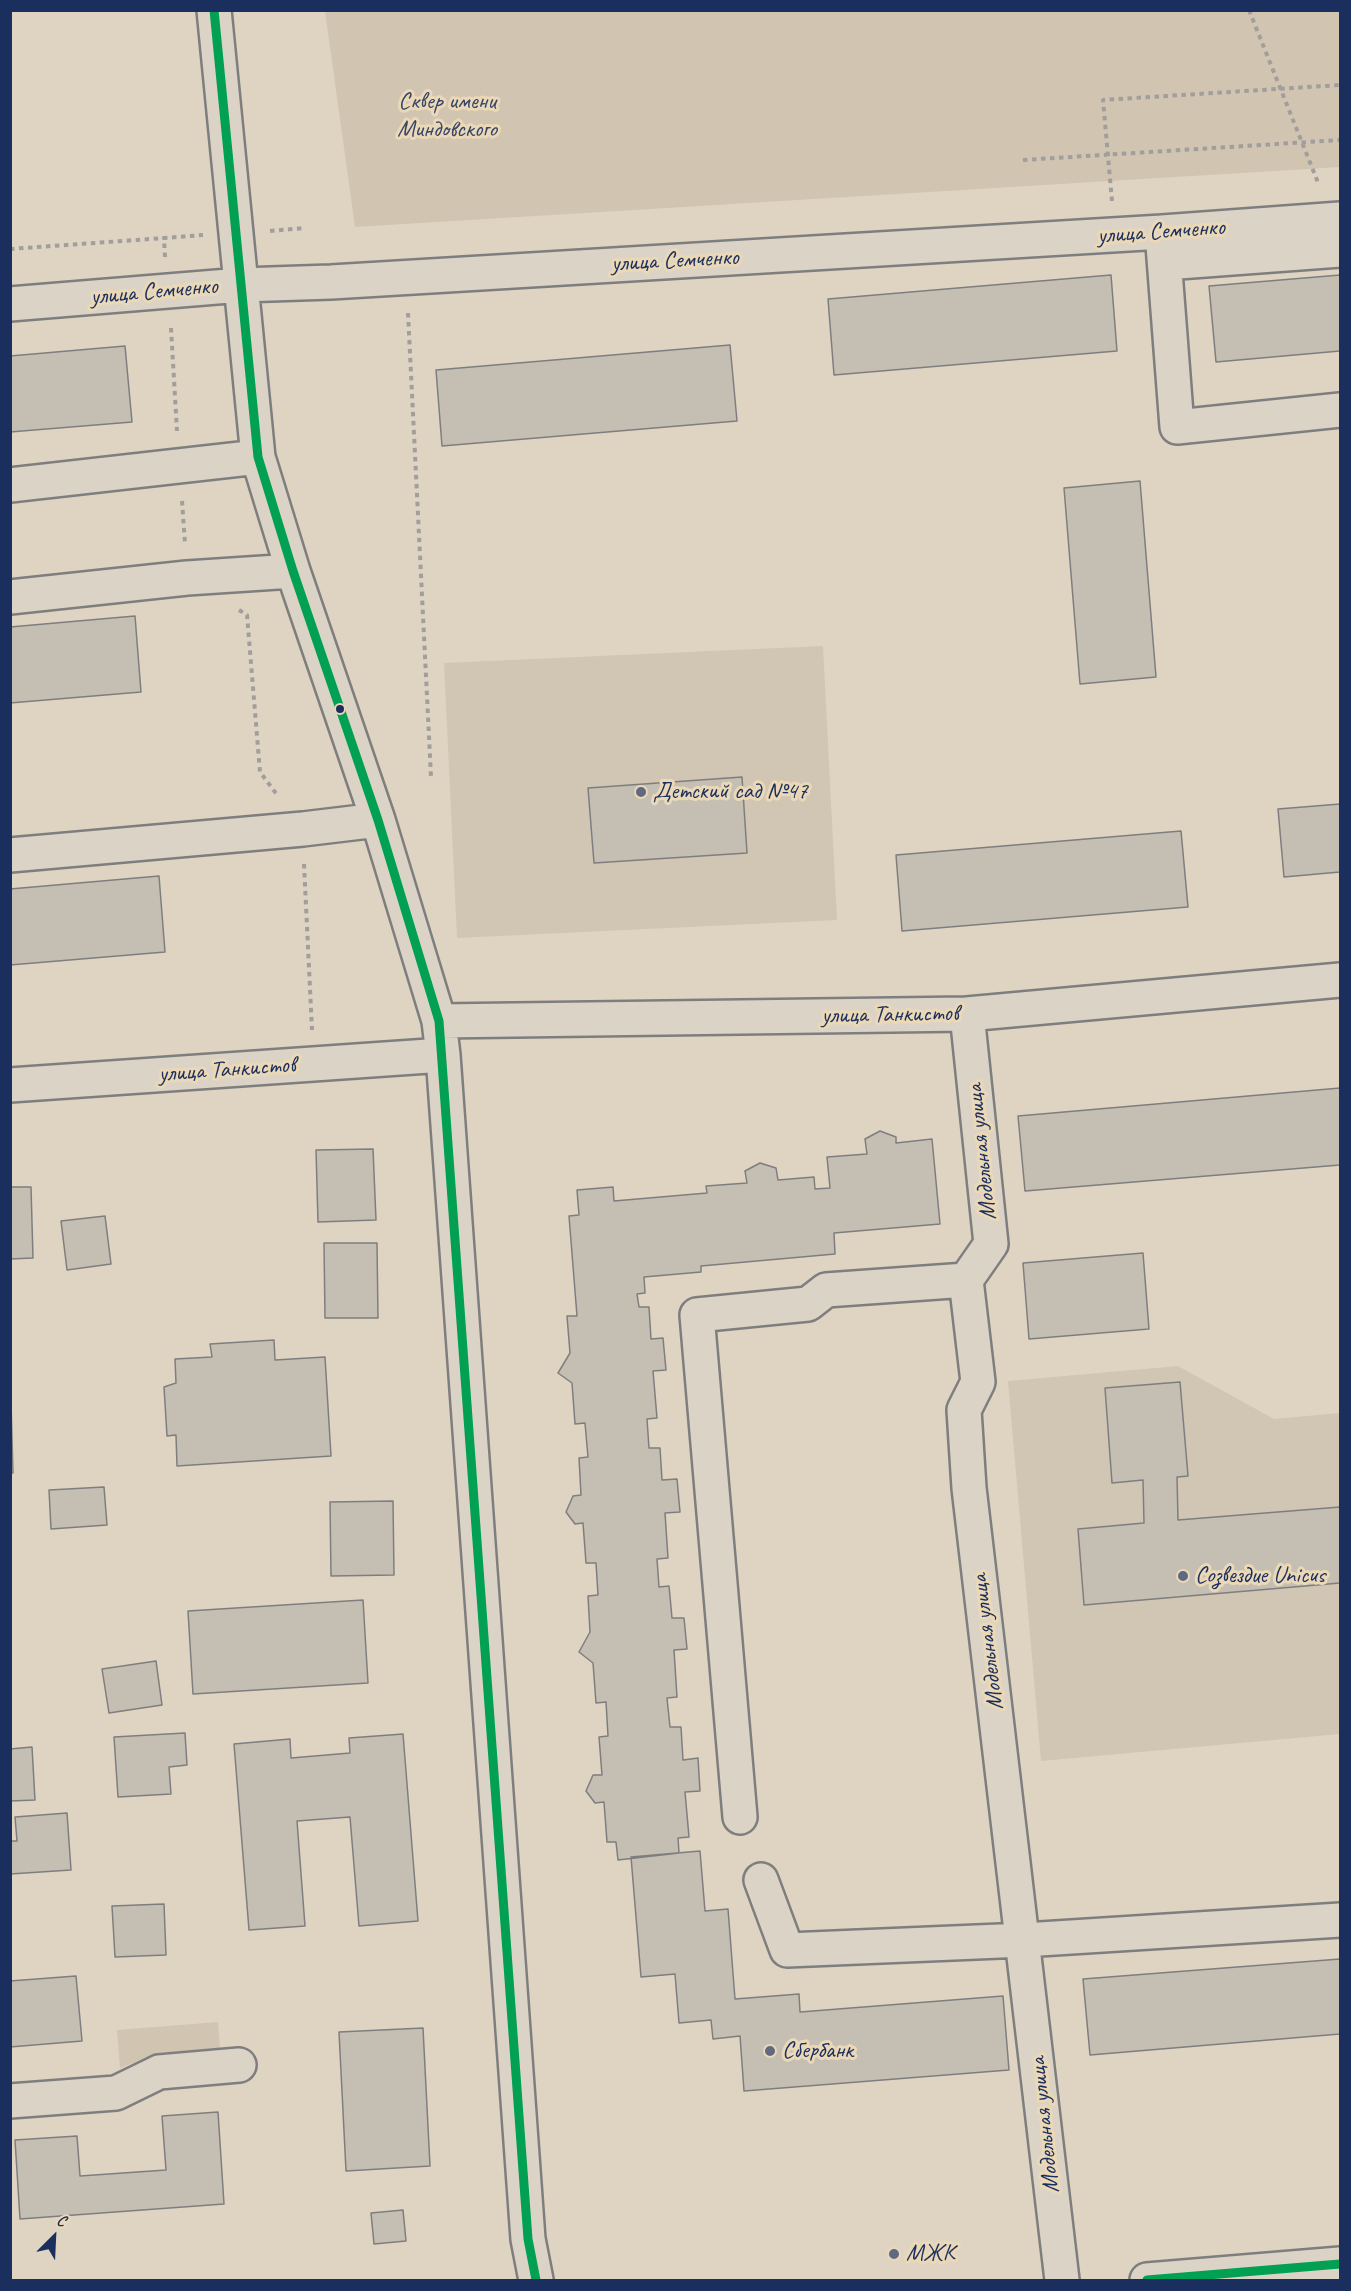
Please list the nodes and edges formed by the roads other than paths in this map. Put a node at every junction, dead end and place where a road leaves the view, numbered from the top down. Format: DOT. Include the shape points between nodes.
graph roads {
  1 [pos="214,10"];
  2 [pos="1332,206"];
  3 [pos="1164,247"];
  4 [pos="1341,250"];
  5 [pos="242,285"];
  6 [pos="10,304"];
  7 [pos="1341,410"];
  8 [pos="258,457"];
  9 [pos="10,485"];
  10 [pos="293,572"];
  11 [pos="10,597"];
  12 [pos="378,820"];
  13 [pos="10,855"];
  14 [pos="1341,980"];
  15 [pos="967,1014"];
  16 [pos="439,1021"];
  17 [pos="443,1055"];
  18 [pos="10,1085"];
  19 [pos="966,1280"];
  20 [pos="740,1818"];
  21 [pos="761,1880"];
  22 [pos="1341,1920"];
  23 [pos="1023,1940"];
  24 [pos="239,2065"];
  25 [pos="10,2101"];
  26 [pos="1341,2264"];
  27 [pos="536,2280"];
  28 [pos="1062,2280"];
  29 [pos="1147,2280"];
  1 -- 5 [label="street"];
  2 -- 3 [label="street, улица Семченко"];
  3 -- 4 [label="street"];
  3 -- 5 [label="street, улица Семченко"];
  3 -- 7 [label="street" via="1177,427"];
  5 -- 6 [label="street, улица Семченко"];
  5 -- 8 [label="street"];
  8 -- 9 [label="street"];
  8 -- 10 [label="street"];
  10 -- 11 [label="street" via="187,578"];
  10 -- 12 [label="street"];
  12 -- 13 [label="street"];
  12 -- 16 [label="street"];
  14 -- 15 [label="street, улица Танкистов"];
  15 -- 16 [label="street, улица Танкистов"];
  15 -- 19 [label="street, Модельная улица" via="991,1244"];
  16 -- 17 [label="street"];
  17 -- 18 [label="street, улица Танкистов"];
  17 -- 27 [label="street" via="527,2228"];
  19 -- 20 [label="street" via="826,1290 808,1304 697,1315"];
  19 -- 23 [label="street, Модельная улица" via="978,1382 964,1410 969,1488"];
  21 -- 23 [label="street" via="786,1950"];
  22 -- 23 [label="street"];
  23 -- 28 [label="street, Модельная улица"];
  24 -- 25 [label="street" via="159,2072 116,2093"];
  26 -- 29 [label="street"];
}
